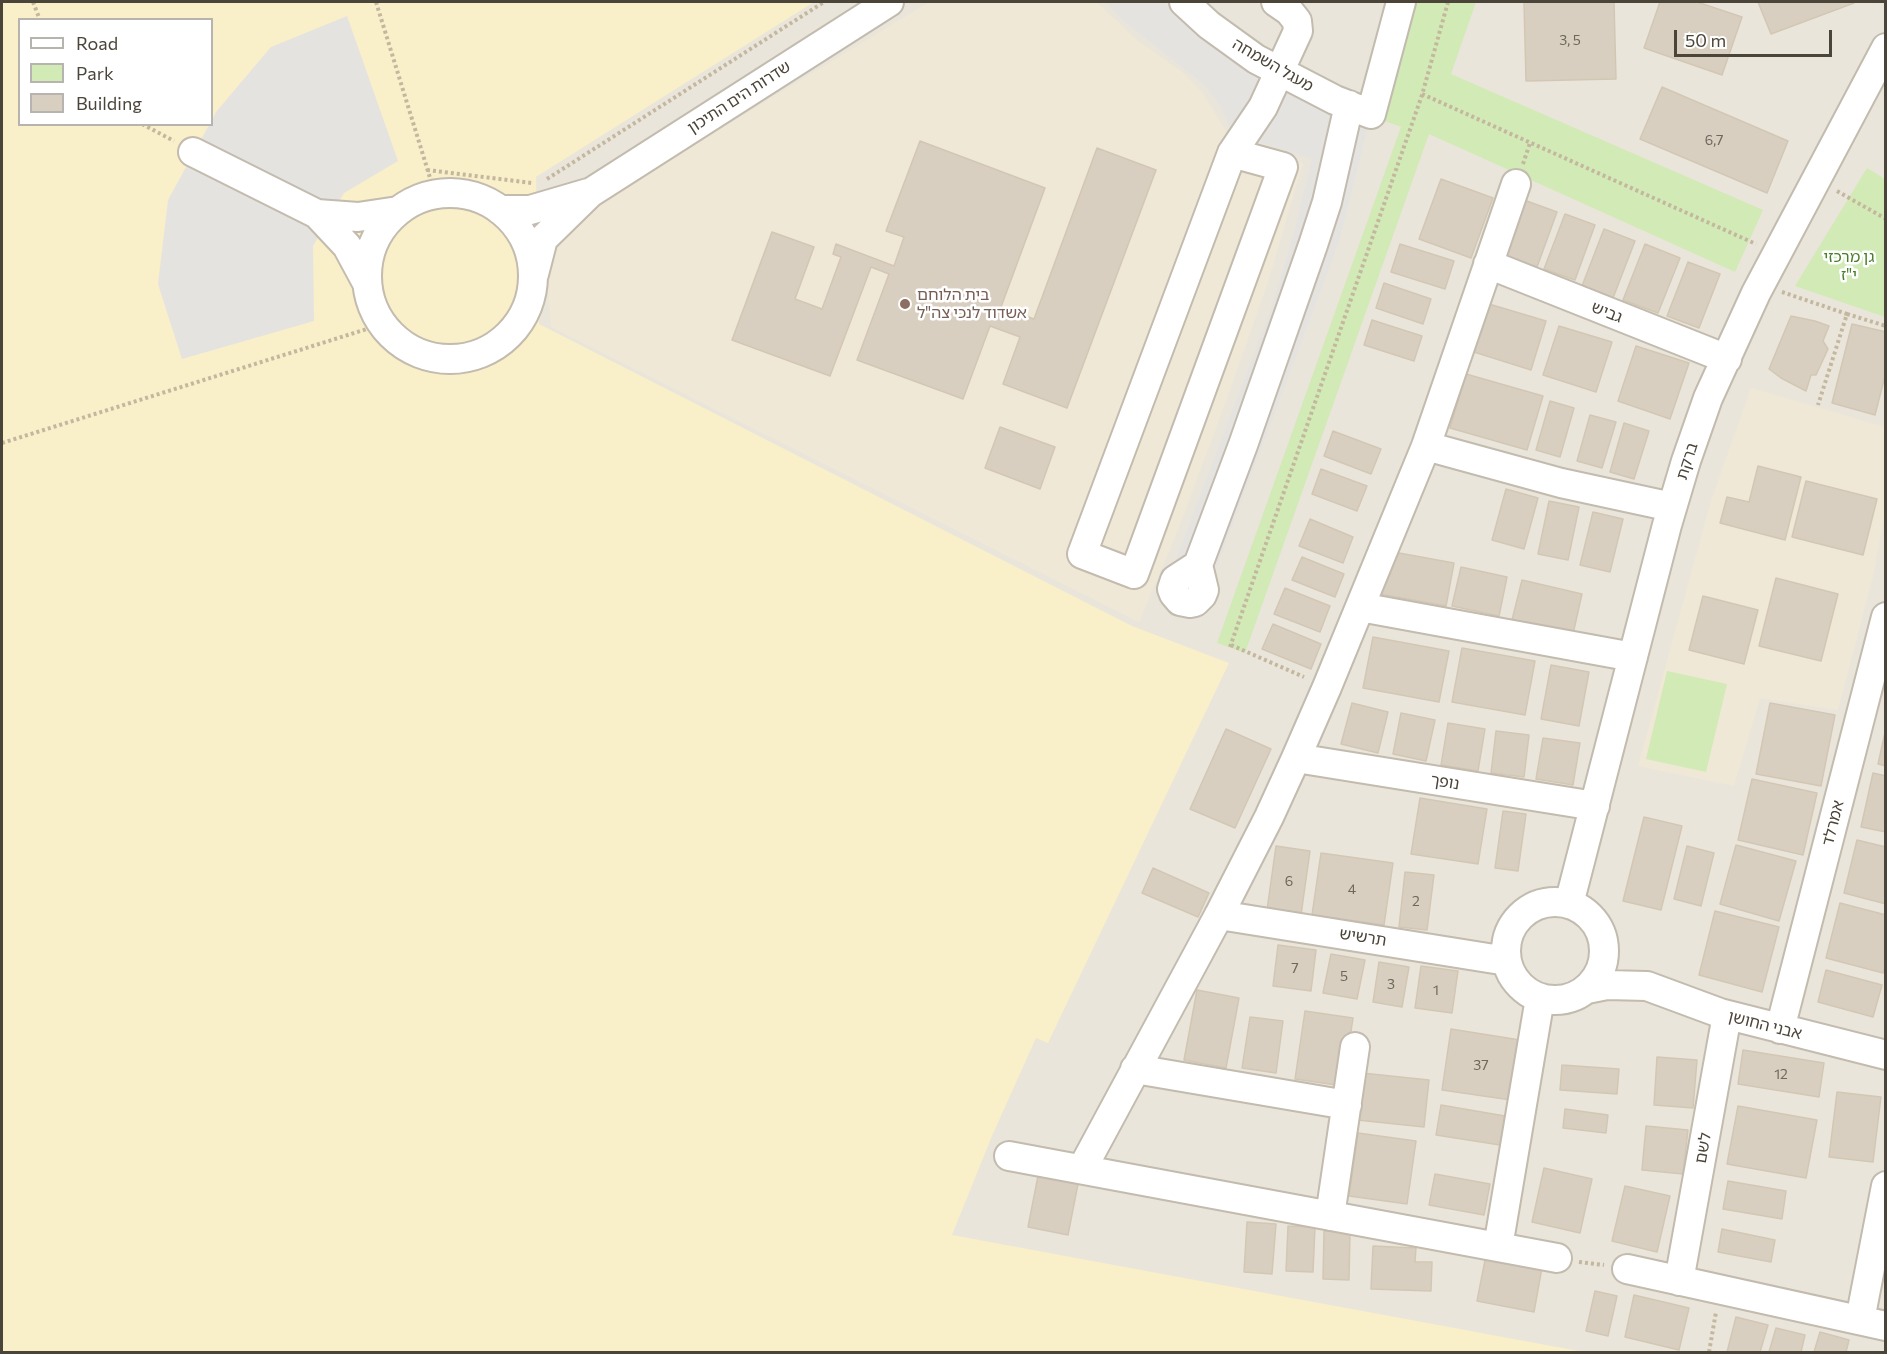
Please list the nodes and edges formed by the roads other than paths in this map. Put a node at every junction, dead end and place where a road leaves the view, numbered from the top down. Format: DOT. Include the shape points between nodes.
graph roads {
  1 [pos="889,2"];
  2 [pos="1184,2"];
  3 [pos="1276,2"];
  4 [pos="1401,2"];
  5 [pos="1886,48"];
  6 [pos="1280,72"];
  7 [pos="1360,110"];
  8 [pos="193,152"];
  9 [pos="1232,153"];
  10 [pos="1516,184"];
  11 [pos="590,193"];
  12 [pos="500,210"];
  13 [pos="399,211"];
  14 [pos="316,214"];
  15 [pos="1488,264"];
  16 [pos="534,275"];
  17 [pos="367,283"];
  18 [pos="1726,359"];
  19 [pos="1426,446"];
  20 [pos="1672,507"];
  21 [pos="1198,565"];
  22 [pos="1360,607"];
  23 [pos="1886,617"];
  24 [pos="1633,657"];
  25 [pos="1296,758"];
  26 [pos="1595,806"];
  27 [pos="1569,904"];
  28 [pos="1219,915"];
  29 [pos="1601,933"];
  30 [pos="1507,961"];
  31 [pos="1647,986"];
  32 [pos="1587,989"];
  33 [pos="1540,998"];
  34 [pos="1727,1016"];
  35 [pos="1780,1029"];
  36 [pos="1355,1047"];
  37 [pos="1886,1055"];
  38 [pos="1135,1070"];
  39 [pos="1347,1105"];
  40 [pos="1009,1156"];
  41 [pos="1082,1169"];
  42 [pos="1886,1185"];
  43 [pos="1330,1216"];
  44 [pos="1498,1247"];
  45 [pos="1557,1258"];
  46 [pos="1627,1269"];
  47 [pos="1679,1281"];
  48 [pos="1873,1323"];
  1 -- 11 [label="street, שדרות הים התיכון"];
  2 -- 6 [label="street, מעגל השמחה" via="1218,32"];
  3 -- 6 [label="street" via="1297,21 1298,32"];
  4 -- 7 [label="street"];
  5 -- 18 [label="street, ברקת" via="1756,293"];
  6 -- 7 [label="street, מעגל השמחה"];
  6 -- 9 [label="street" via="1263,107"];
  7 -- 21 [label="street"];
  8 -- 14 [label="street"];
  9 -- 9 [label="street" via="1082,554 1134,574 1283,167"];
  10 -- 15 [label="street"];
  11 -- 12 [label="street, שדרות הים התיכון" via="530,210"];
  11 -- 16 [label="street, שדרות הים התיכון" via="543,239"];
  12 -- 13 [label="street" via="431,182 416,200"];
  12 -- 16 [label="street" via="520,230 530,252"];
  13 -- 14 [label="street" via="358,217"];
  13 -- 17 [label="street" via="374,242"];
  14 -- 17 [label="street" via="347,246"];
  15 -- 18 [label="street, גביש"];
  15 -- 19 [label="street"];
  16 -- 17 [label="street" via="521,320 505,339 485,352 462,358 416,352 396,339 371,303"];
  18 -- 20 [label="street, ברקת" via="1708,398"];
  19 -- 20 [label="street" via="1561,483"];
  19 -- 22 [label="street"];
  20 -- 24 [label="street, ברקת"];
  22 -- 24 [label="street"];
  22 -- 25 [label="street"];
  23 -- 35 [label="street, אמרלד"];
  24 -- 26 [label="street, ברקת"];
  25 -- 26 [label="street, נופך"];
  25 -- 28 [label="street"];
  26 -- 27 [label="street, ברקת"];
  27 -- 29 [label="street" via="1588,915"];
  27 -- 30 [label="street" via="1536,906 1522,915 1507,944"];
  28 -- 30 [label="street, תרשיש"];
  28 -- 38 [label="street"];
  29 -- 31 [label="street, אבני החושן" via="1622,963"];
  29 -- 32 [label="street" via="1603,963"];
  30 -- 33 [label="street" via="1519,984"];
  31 -- 32 [label="street, אבני החושן"];
  31 -- 34 [label="street, אבני החושן"];
  32 -- 33 [label="street" via="1565,999"];
  33 -- 44 [label="street"];
  34 -- 35 [label="street, אבני החושן"];
  34 -- 47 [label="street, לשם"];
  35 -- 37 [label="street, אבני החושן"];
  36 -- 39 [label="street"];
  38 -- 39 [label="street"];
  38 -- 41 [label="street"];
  39 -- 43 [label="street"];
  40 -- 41 [label="street"];
  41 -- 43 [label="street"];
  42 -- 48 [label="street"];
  43 -- 44 [label="street"];
  44 -- 45 [label="street"];
  46 -- 47 [label="street"];
  47 -- 48 [label="street"];
}
